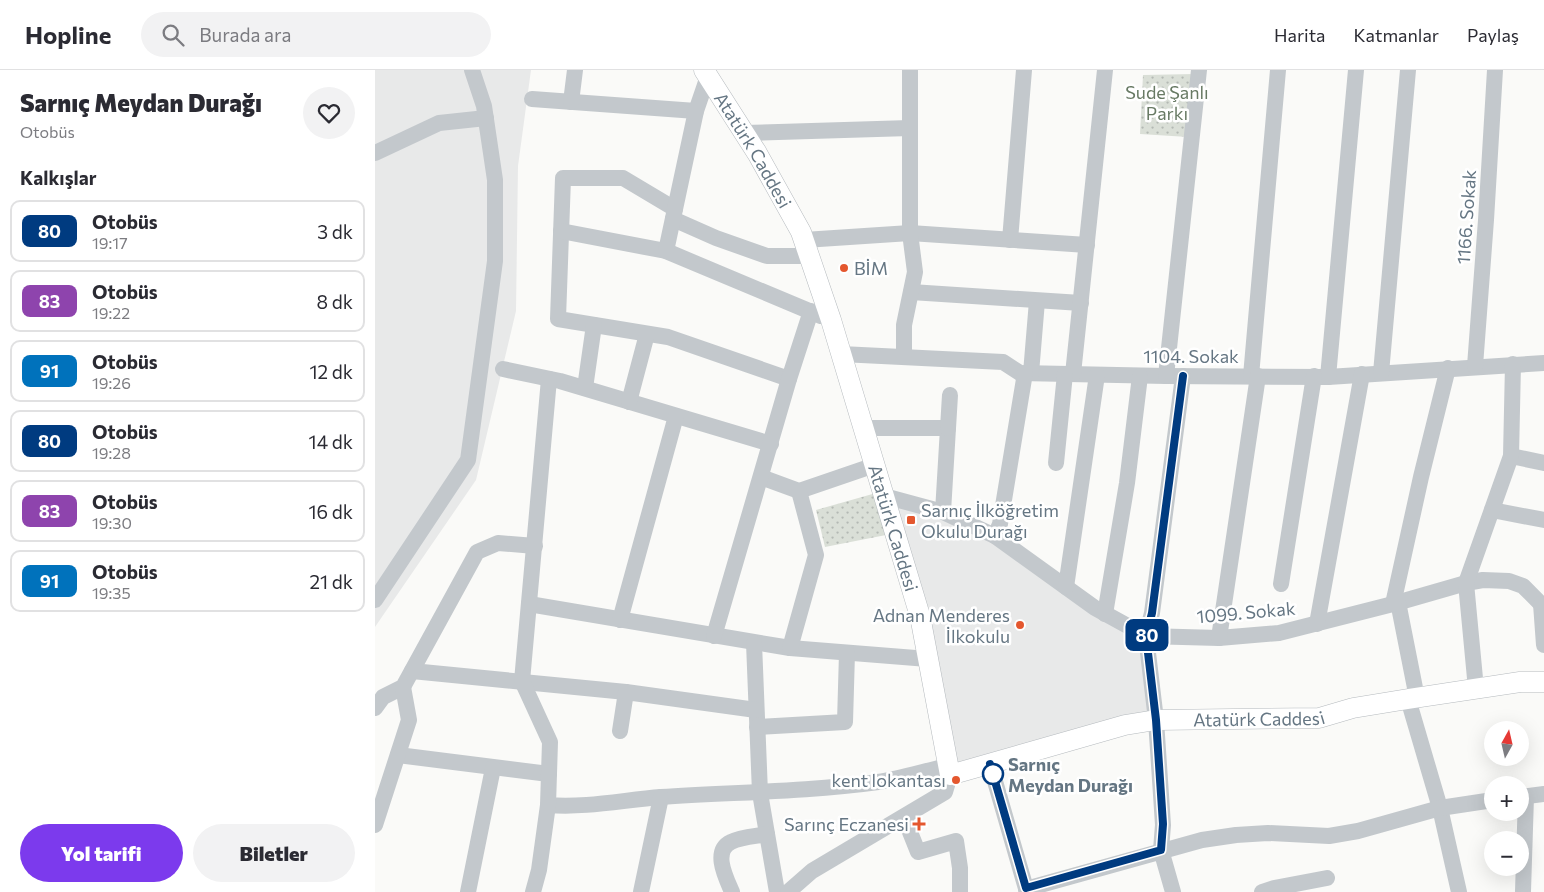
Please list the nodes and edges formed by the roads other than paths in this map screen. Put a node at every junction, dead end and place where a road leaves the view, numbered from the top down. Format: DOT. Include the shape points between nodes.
graph roads {
  1 [pos="472,70"];
  2 [pos="575,70"];
  3 [pos="910,70"];
  4 [pos="1024,70"];
  5 [pos="1105,70"];
  6 [pos="1199,70"];
  7 [pos="1278,70"];
  8 [pos="1357,70"];
  9 [pos="1408,70"];
  10 [pos="1495,70"];
  11 [pos="706,73"];
  12 [pos="533,99"];
  13 [pos="571,102"];
  14 [pos="696,111"];
  15 [pos="486,118"];
  16 [pos="910,128"];
  17 [pos="744,133"];
  18 [pos="375,153"];
  19 [pos="674,214"];
  20 [pos="561,231"];
  21 [pos="910,233"];
  22 [pos="1010,240"];
  23 [pos="1087,245"];
  24 [pos="807,248"];
  25 [pos="666,251"];
  26 [pos="911,292"];
  27 [pos="1037,300"];
  28 [pos="1081,303"];
  29 [pos="811,311"];
  30 [pos="831,320"];
  31 [pos="594,325"];
  32 [pos="647,334"];
  33 [pos="841,354"];
  34 [pos="904,357"];
  35 [pos="1544,363"];
  36 [pos="1513,364"];
  37 [pos="1475,366"];
  38 [pos="1448,368"];
  39 [pos="503,369"];
  40 [pos="1028,373"];
  41 [pos="1381,373"];
  42 [pos="1069,374"];
  43 [pos="1362,374"];
  44 [pos="1097,375"];
  45 [pos="1140,376"];
  46 [pos="1167,376"];
  47 [pos="1183,376"];
  48 [pos="1255,376"];
  49 [pos="1321,376"];
  50 [pos="549,379"];
  51 [pos="789,379"];
  52 [pos="585,388"];
  53 [pos="950,395"];
  54 [pos="629,402"];
  55 [pos="676,416"];
  56 [pos="864,428"];
  57 [pos="948,428"];
  58 [pos="771,444"];
  59 [pos="1511,456"];
  60 [pos="1056,463"];
  61 [pos="1544,463"];
  62 [pos="875,465"];
  63 [pos="761,477"];
  64 [pos="799,491"];
  65 [pos="884,496"];
  66 [pos="1492,510"];
  67 [pos="943,512"];
  68 [pos="1544,520"];
  69 [pos="995,536"];
  70 [pos="535,546"];
  71 [pos="1466,583"];
  72 [pos="1281,584"];
  73 [pos="1066,587"];
  74 [pos="375,600"];
  75 [pos="1396,603"];
  76 [pos="529,604"];
  77 [pos="1542,604"];
  78 [pos="1105,614"];
  79 [pos="620,620"];
  80 [pos="1317,624"];
  81 [pos="714,636"];
  82 [pos="1146,636"];
  83 [pos="1219,638"];
  84 [pos="753,643"];
  85 [pos="1544,645"];
  86 [pos="790,648"];
  87 [pos="847,653"];
  88 [pos="928,659"];
  89 [pos="412,671"];
  90 [pos="522,681"];
  91 [pos="1544,682"];
  92 [pos="403,687"];
  93 [pos="1476,689"];
  94 [pos="626,692"];
  95 [pos="1413,699"];
  96 [pos="375,708"];
  97 [pos="756,710"];
  98 [pos="1156,720"];
  99 [pos="757,727"];
  100 [pos="621,731"];
  101 [pos="398,755"];
  102 [pos="990,764"];
  103 [pos="493,768"];
  104 [pos="949,771"];
  105 [pos="549,774"];
  106 [pos="381,785"];
  107 [pos="760,793"];
  108 [pos="1544,794"];
  109 [pos="1529,795"];
  110 [pos="661,797"];
  111 [pos="1484,801"];
  112 [pos="548,805"];
  113 [pos="1440,808"];
  114 [pos="904,817"];
  115 [pos="1523,821"];
  116 [pos="375,824"];
  117 [pos="767,834"];
  118 [pos="1161,850"];
  119 [pos="1327,878"];
  120 [pos="1027,890"];
  121 [pos="468,892"];
  122 [pos="533,892"];
  123 [pos="641,892"];
  124 [pos="731,892"];
  125 [pos="777,892"];
  126 [pos="788,892"];
  127 [pos="960,892"];
  128 [pos="1173,892"];
  129 [pos="1262,892"];
  130 [pos="1459,892"];
  131 [pos="1523,892"];
  1 -- 15 [label="street"];
  2 -- 13 [label="street"];
  3 -- 16 [label="street"];
  4 -- 22 [label="street"];
  5 -- 23 [label="street"];
  6 -- 46 [label="street"];
  7 -- 48 [label="street"];
  8 -- 49 [label="street"];
  9 -- 41 [label="street"];
  10 -- 37 [label="street, 1166. Sokak"];
  11 -- 14 [label="street"];
  11 -- 17 [label="main road, Atatürk Caddesi"];
  12 -- 13 [label="street"];
  13 -- 14 [label="street"];
  14 -- 19 [label="street"];
  15 -- 18 [label="street" via="439,123"];
  15 -- 74 [label="street" via="495,180 495,261 468,460"];
  16 -- 17 [label="street"];
  16 -- 21 [label="street"];
  17 -- 24 [label="main road, Atatürk Caddesi"];
  19 -- 20 [label="street" via="623,178 563,178"];
  19 -- 24 [label="street" via="716,238 767,256"];
  19 -- 25 [label="street"];
  20 -- 25 [label="street"];
  20 -- 31 [label="street" via="558,319"];
  21 -- 22 [label="street"];
  21 -- 24 [label="street"];
  21 -- 26 [label="street" via="915,272"];
  22 -- 23 [label="street"];
  23 -- 28 [label="street"];
  24 -- 30 [label="main road, Atatürk Caddesi"];
  25 -- 29 [label="street"];
  26 -- 27 [label="street"];
  26 -- 34 [label="street" via="904,325"];
  27 -- 28 [label="street"];
  27 -- 40 [label="street"];
  28 -- 42 [label="street"];
  29 -- 30 [label="street"];
  29 -- 51 [label="street"];
  30 -- 33 [label="main road, Atatürk Caddesi"];
  31 -- 32 [label="street"];
  31 -- 52 [label="street"];
  32 -- 51 [label="street" via="668,337"];
  32 -- 54 [label="street"];
  33 -- 34 [label="street, 1104. Sokak"];
  33 -- 56 [label="main road, Atatürk Caddesi"];
  34 -- 40 [label="street, 1104. Sokak" via="1003,362 1020,373"];
  35 -- 36 [label="street, 1104. Sokak"];
  36 -- 37 [label="street, 1104. Sokak"];
  36 -- 59 [label="street"];
  37 -- 38 [label="street, 1104. Sokak"];
  38 -- 41 [label="street, 1104. Sokak"];
  38 -- 75 [label="street" via="1421,477"];
  39 -- 50 [label="street"];
  40 -- 42 [label="street, 1104. Sokak"];
  40 -- 69 [label="street" via="1000,524"];
  41 -- 43 [label="street, 1104. Sokak"];
  42 -- 44 [label="street, 1104. Sokak"];
  42 -- 60 [label="street"];
  43 -- 49 [label="street, 1104. Sokak"];
  43 -- 80 [label="street"];
  44 -- 45 [label="street, 1104. Sokak"];
  44 -- 73 [label="street"];
  45 -- 46 [label="street, 1104. Sokak"];
  45 -- 78 [label="street" via="1127,483"];
  46 -- 47 [label="street, 1104. Sokak"];
  47 -- 48 [label="street, 1104. Sokak"];
  47 -- 82 [label="street" via="1152,613"];
  48 -- 49 [label="street, 1104. Sokak"];
  48 -- 83 [label="street"];
  49 -- 72 [label="street"];
  50 -- 52 [label="street"];
  50 -- 70 [label="street"];
  51 -- 58 [label="street"];
  52 -- 54 [label="street"];
  53 -- 57 [label="street"];
  54 -- 55 [label="street"];
  55 -- 58 [label="street"];
  55 -- 79 [label="street"];
  56 -- 57 [label="street"];
  56 -- 62 [label="main road, Atatürk Caddesi"];
  57 -- 67 [label="street"];
  58 -- 63 [label="street"];
  59 -- 61 [label="street"];
  59 -- 66 [label="street"];
  62 -- 64 [label="street"];
  62 -- 65 [label="main road, Atatürk Caddesi"];
  63 -- 64 [label="street"];
  63 -- 81 [label="street"];
  64 -- 86 [label="street" via="816,554"];
  65 -- 67 [label="street, 1099. Sokak"];
  65 -- 88 [label="main road, Atatürk Caddesi" via="920,616"];
  66 -- 68 [label="street"];
  66 -- 71 [label="street"];
  67 -- 69 [label="street, 1099. Sokak"];
  69 -- 73 [label="street, 1099. Sokak"];
  70 -- 76 [label="street"];
  70 -- 89 [label="street" via="498,543 477,552"];
  71 -- 75 [label="street, 1099. Sokak"];
  71 -- 77 [label="street, 1099. Sokak" via="1509,581 1523,586"];
  71 -- 93 [label="street"];
  73 -- 78 [label="street, 1099. Sokak"];
  75 -- 80 [label="street, 1099. Sokak"];
  75 -- 95 [label="street"];
  76 -- 79 [label="street"];
  76 -- 90 [label="street"];
  77 -- 85 [label="street"];
  78 -- 82 [label="street, 1099. Sokak"];
  79 -- 81 [label="street"];
  80 -- 83 [label="street, 1099. Sokak" via="1279,633"];
  81 -- 84 [label="street"];
  82 -- 83 [label="street, 1099. Sokak"];
  82 -- 98 [label="street"];
  84 -- 86 [label="street"];
  84 -- 97 [label="street"];
  86 -- 87 [label="street"];
  87 -- 88 [label="street"];
  87 -- 99 [label="street" via="845,722"];
  88 -- 104 [label="main road, Atatürk Caddesi"];
  89 -- 90 [label="street"];
  89 -- 92 [label="street"];
  90 -- 94 [label="street"];
  90 -- 105 [label="street" via="550,742"];
  91 -- 93 [label="main road, Atatürk Caddesi"];
  92 -- 96 [label="street" via="383,697"];
  92 -- 101 [label="street" via="409,720"];
  93 -- 95 [label="main road, Atatürk Caddesi"];
  94 -- 97 [label="street"];
  94 -- 100 [label="street"];
  95 -- 98 [label="main road, Atatürk Caddesi" via="1353,708 1319,718"];
  95 -- 113 [label="street"];
  97 -- 99 [label="street"];
  98 -- 102 [label="main road, Atatürk Caddesi" via="1125,725"];
  98 -- 118 [label="street" via="1163,824"];
  99 -- 107 [label="street"];
  101 -- 103 [label="street"];
  101 -- 106 [label="street"];
  102 -- 104 [label="main road, Atatürk Caddesi"];
  102 -- 120 [label="street"];
  103 -- 105 [label="street"];
  103 -- 121 [label="street"];
  104 -- 107 [label="street" via="879,782"];
  104 -- 114 [label="street" via="945,792"];
  105 -- 112 [label="street"];
  106 -- 116 [label="street"];
  107 -- 110 [label="street"];
  107 -- 117 [label="street"];
  108 -- 109 [label="street"];
  110 -- 112 [label="street" via="570,807"];
  110 -- 123 [label="street"];
  111 -- 113 [label="street"];
  112 -- 122 [label="street"];
  113 -- 118 [label="street" via="1329,836 1235,835"];
  113 -- 130 [label="street"];
  114 -- 126 [label="street" via="812,871"];
  114 -- 127 [label="street" via="918,852 956,841"];
  115 -- 131 [label="street"];
  117 -- 124 [label="street" via="731,842 722,852 721,863"];
  117 -- 125 [label="street"];
  118 -- 120 [label="street"];
  118 -- 128 [label="street"];
  119 -- 129 [label="street"];
}
